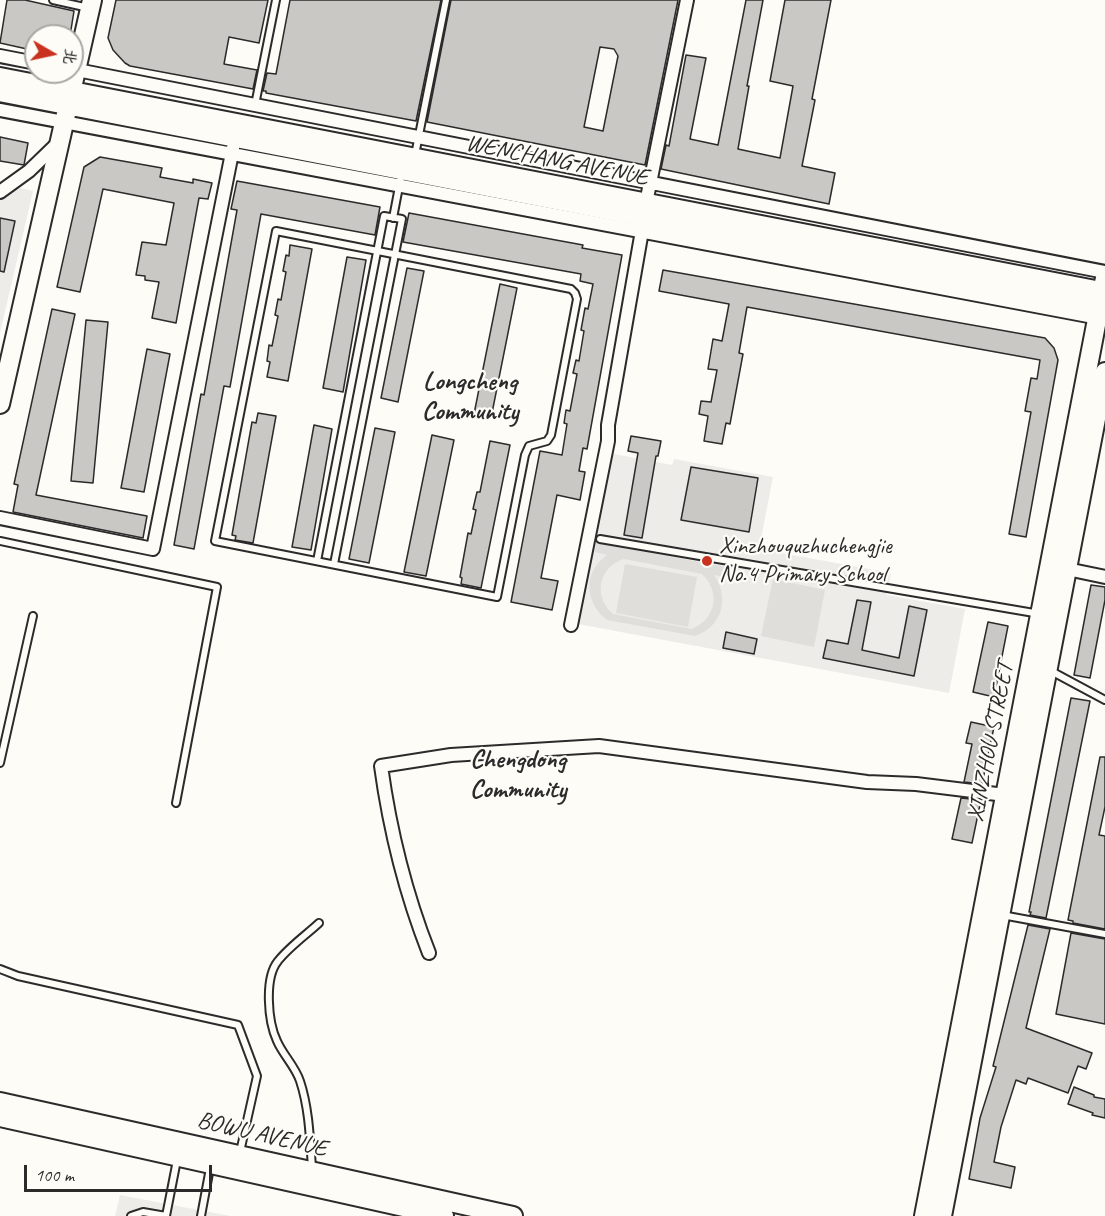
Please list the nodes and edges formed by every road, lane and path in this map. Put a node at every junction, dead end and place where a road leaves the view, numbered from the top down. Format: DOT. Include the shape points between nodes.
graph roads {
  1 [pos="53,0"];
  2 [pos="276,0"];
  3 [pos="446,0"];
  4 [pos="687,0"];
  5 [pos="91,4"];
  6 [pos="84,31"];
  7 [pos="0,56"];
  8 [pos="24,61"];
  9 [pos="84,72"];
  10 [pos="0,77"];
  11 [pos="72,84"];
  12 [pos="0,92"];
  13 [pos="255,105"];
  14 [pos="68,106"];
  15 [pos="0,110"];
  16 [pos="418,137"];
  17 [pos="60,141"];
  18 [pos="233,146"];
  19 [pos="405,172"];
  20 [pos="650,183"];
  21 [pos="0,192"];
  22 [pos="644,217"];
  23 [pos="393,218"];
  24 [pos="378,251"];
  25 [pos="395,254"];
  26 [pos="1105,272"];
  27 [pos="1103,302"];
  28 [pos="4,365"];
  29 [pos="1105,372"];
  30 [pos="0,404"];
  31 [pos="0,518"];
  32 [pos="600,539"];
  33 [pos="0,541"];
  34 [pos="317,561"];
  35 [pos="334,564"];
  36 [pos="1067,569"];
  37 [pos="1105,577"];
  38 [pos="1040,614"];
  39 [pos="33,616"];
  40 [pos="571,625"];
  41 [pos="1047,669"];
  42 [pos="1105,700"];
  43 [pos="0,763"];
  44 [pos="1005,795"];
  45 [pos="176,803"];
  46 [pos="1000,914"];
  47 [pos="319,924"];
  48 [pos="1105,934"];
  49 [pos="429,953"];
  50 [pos="0,969"];
  51 [pos="0,1102"];
  52 [pos="0,1117"];
  53 [pos="239,1155"];
  54 [pos="177,1156"];
  55 [pos="211,1164"];
  56 [pos="313,1171"];
  57 [pos="131,1216"];
  58 [pos="166,1216"];
  59 [pos="201,1216"];
  60 [pos="444,1216"];
  61 [pos="513,1216"];
  62 [pos="924,1216"];
  63 [pos="942,1216"];
  1 -- 5 [label="lane"];
  2 -- 13 [label="lane"];
  3 -- 16 [label="lane"];
  4 -- 20 [label="street"];
  5 -- 6 [label="main road"];
  7 -- 8 [label="street"];
  9 -- 13 [label="street"];
  10 -- 14 [label="main road, WENCHANG AVENUE"];
  11 -- 14 [label="main road"];
  12 -- 14 [label="main road, WENCHANG AVENUE"];
  13 -- 16 [label="street"];
  14 -- 15 [label="street"];
  14 -- 17 [label="main road"];
  14 -- 18 [label="main road, WENCHANG AVENUE"];
  14 -- 19 [label="main road, WENCHANG AVENUE"];
  16 -- 19 [label="lane"];
  16 -- 20 [label="street"];
  17 -- 21 [label="street"];
  17 -- 28 [label="main road"];
  18 -- 19 [label="main road, WENCHANG AVENUE"];
  18 -- 31 [label="street" via="153,549"];
  19 -- 22 [label="main road, WENCHANG AVENUE"];
  19 -- 23 [label="lane"];
  20 -- 22 [label="street"];
  20 -- 26 [label="street"];
  22 -- 27 [label="main road, WENCHANG AVENUE"];
  22 -- 27 [label="street"];
  22 -- 40 [label="street" via="608,441"];
  23 -- 24 [label="lane" via="384,216"];
  23 -- 25 [label="lane" via="402,219"];
  24 -- 25 [label="lane"];
  24 -- 34 [label="lane"];
  24 -- 34 [label="lane" via="276,231 215,541"];
  25 -- 35 [label="lane"];
  25 -- 35 [label="lane" via="571,289 575,293 553,423 548,441 529,446 525,455 497,597"];
  27 -- 38 [label="main road, XINZHOU STREET"];
  28 -- 30 [label="main road"];
  29 -- 36 [label="main road, XINZHOU STREET"];
  32 -- 38 [label="lane"];
  33 -- 45 [label="lane" via="217,587"];
  34 -- 35 [label="lane"];
  36 -- 37 [label="street"];
  36 -- 41 [label="main road, XINZHOU STREET"];
  38 -- 44 [label="main road, XINZHOU STREET"];
  39 -- 43 [label="lane"];
  41 -- 42 [label="lane"];
  41 -- 46 [label="main road, XINZHOU STREET"];
  44 -- 49 [label="street" via="867,782 599,746 451,755 381,766 399,865"];
  44 -- 62 [label="main road, XINZHOU STREET"];
  46 -- 48 [label="lane"];
  46 -- 63 [label="main road, XINZHOU STREET"];
  47 -- 56 [label="lane" via="278,961 269,988 272,1029 302,1088"];
  50 -- 53 [label="lane" via="238,1025 257,1076"];
  51 -- 53 [label="main road, BOWU AVENUE"];
  52 -- 54 [label="main road, BOWU AVENUE"];
  53 -- 56 [label="main road, BOWU AVENUE"];
  54 -- 55 [label="main road, BOWU AVENUE"];
  54 -- 58 [label="lane"];
  55 -- 59 [label="lane"];
  55 -- 60 [label="main road, BOWU AVENUE"];
  56 -- 61 [label="main road, BOWU AVENUE"];
  57 -- 58 [label="lane" via="143,1212"];
}
